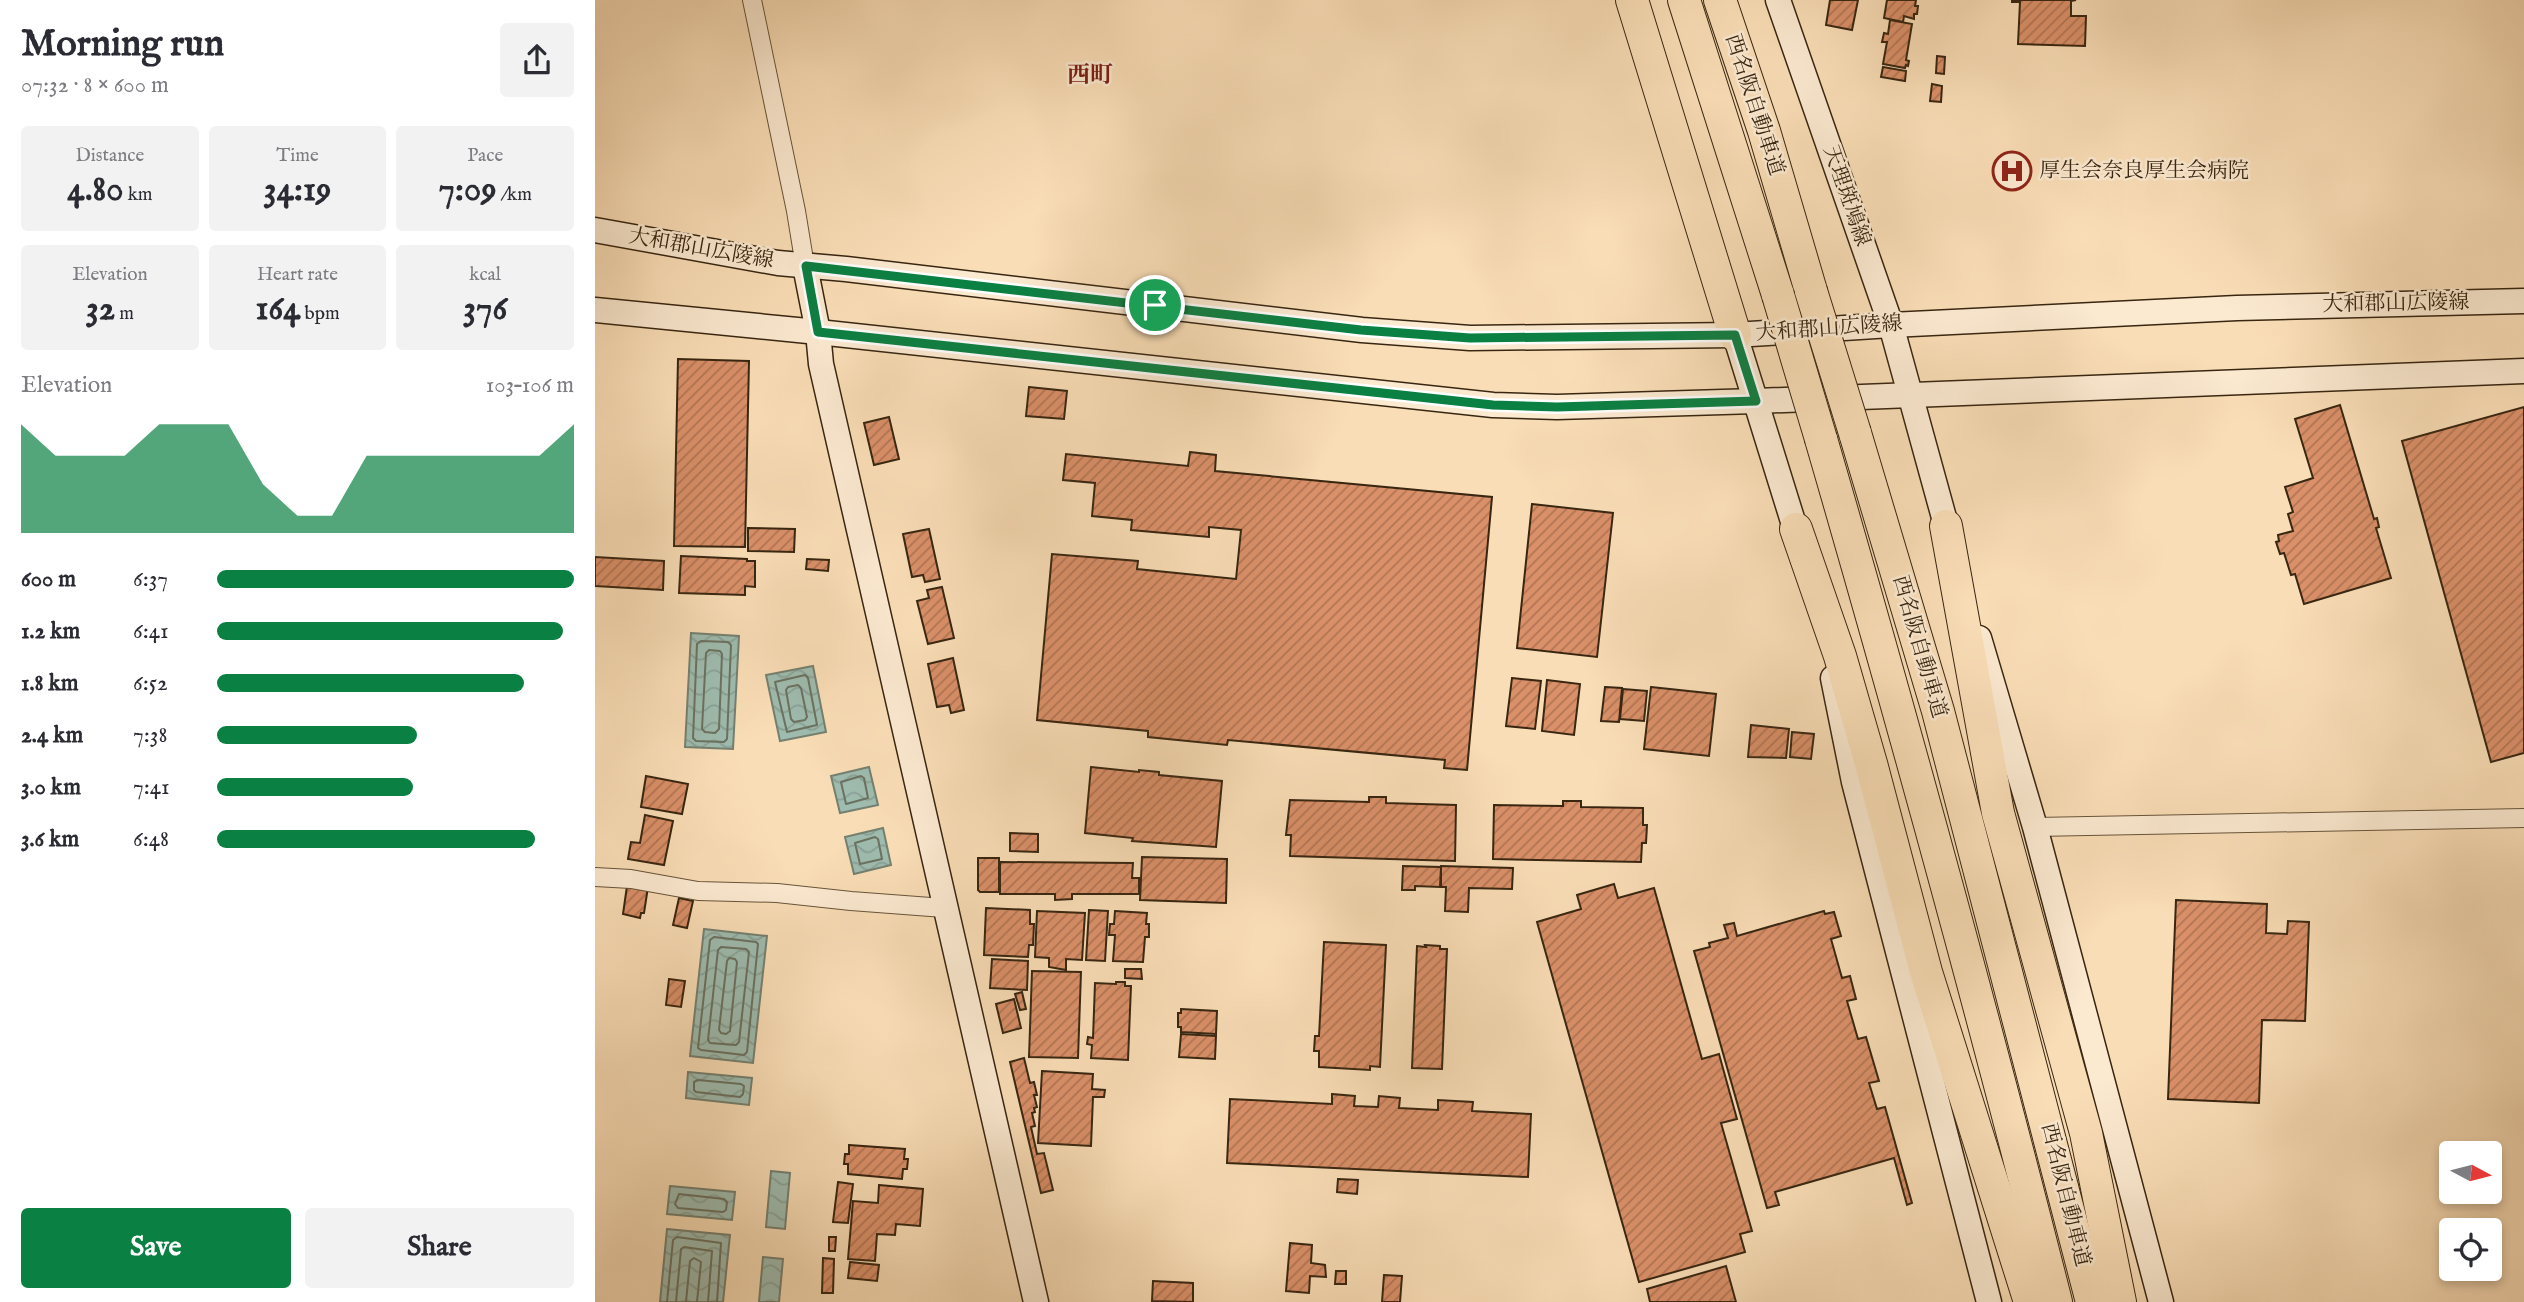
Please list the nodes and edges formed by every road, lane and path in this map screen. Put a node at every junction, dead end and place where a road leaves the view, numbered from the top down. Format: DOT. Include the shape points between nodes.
graph roads {
  1 [pos="752,0"];
  2 [pos="1632,0"];
  3 [pos="1684,0"];
  4 [pos="1720,0"];
  5 [pos="1731,0"];
  6 [pos="1778,0"];
  7 [pos="1764,131"];
  8 [pos="595,230"];
  9 [pos="806,266"];
  10 [pos="2524,301"];
  11 [pos="595,310"];
  12 [pos="1891,325"];
  13 [pos="818,332"];
  14 [pos="1735,335"];
  15 [pos="2524,371"];
  16 [pos="1909,394"];
  17 [pos="1756,401"];
  18 [pos="1946,526"];
  19 [pos="1796,529"];
  20 [pos="2524,818"];
  21 [pos="2035,827"];
  22 [pos="595,877"];
  23 [pos="944,908"];
  24 [pos="1036,1302"];
  25 [pos="1989,1302"];
  26 [pos="2030,1302"];
  27 [pos="2056,1302"];
  28 [pos="2092,1302"];
  29 [pos="2120,1302"];
  30 [pos="2161,1302"];
  1 -- 9 [label="street"];
  2 -- 14 [label="highway"];
  3 -- 27 [label="highway, 西名阪自動車道, bridge" via="1778,295 1907,736"];
  4 -- 7 [label="highway, 西名阪自動車道"];
  5 -- 7 [label="highway"];
  6 -- 12 [label="main road, 天理斑鳩線"];
  7 -- 28 [label="highway, 西名阪自動車道, bridge" via="1938,712"];
  8 -- 9 [label="main road, 大和郡山広陵線"];
  9 -- 13 [label="main road"];
  9 -- 14 [label="main road, 大和郡山広陵線" via="1375,331 1470,338"];
  10 -- 12 [label="main road, 大和郡山広陵線" via="2237,308"];
  11 -- 13 [label="main road"];
  12 -- 14 [label="main road, 大和郡山広陵線"];
  12 -- 16 [label="main road, 天理斑鳩線"];
  13 -- 17 [label="main road" via="1493,405"];
  13 -- 23 [label="main road" via="821,364"];
  14 -- 17 [label="main road"];
  15 -- 16 [label="main road"];
  16 -- 17 [label="main road"];
  16 -- 18 [label="main road, 天理斑鳩線"];
  17 -- 19 [label="main road"];
  18 -- 21 [label="main road, 天理斑鳩線"];
  18 -- 29 [label="highway" via="1998,813 2086,1133"];
  19 -- 25 [label="main road" via="1854,782"];
  19 -- 26 [label="highway" via="1840,656 1926,972"];
  20 -- 21 [label="street"];
  21 -- 30 [label="main road, 天理斑鳩線"];
  22 -- 23 [label="street" via="631,878 698,891"];
  23 -- 24 [label="main road"];
}
